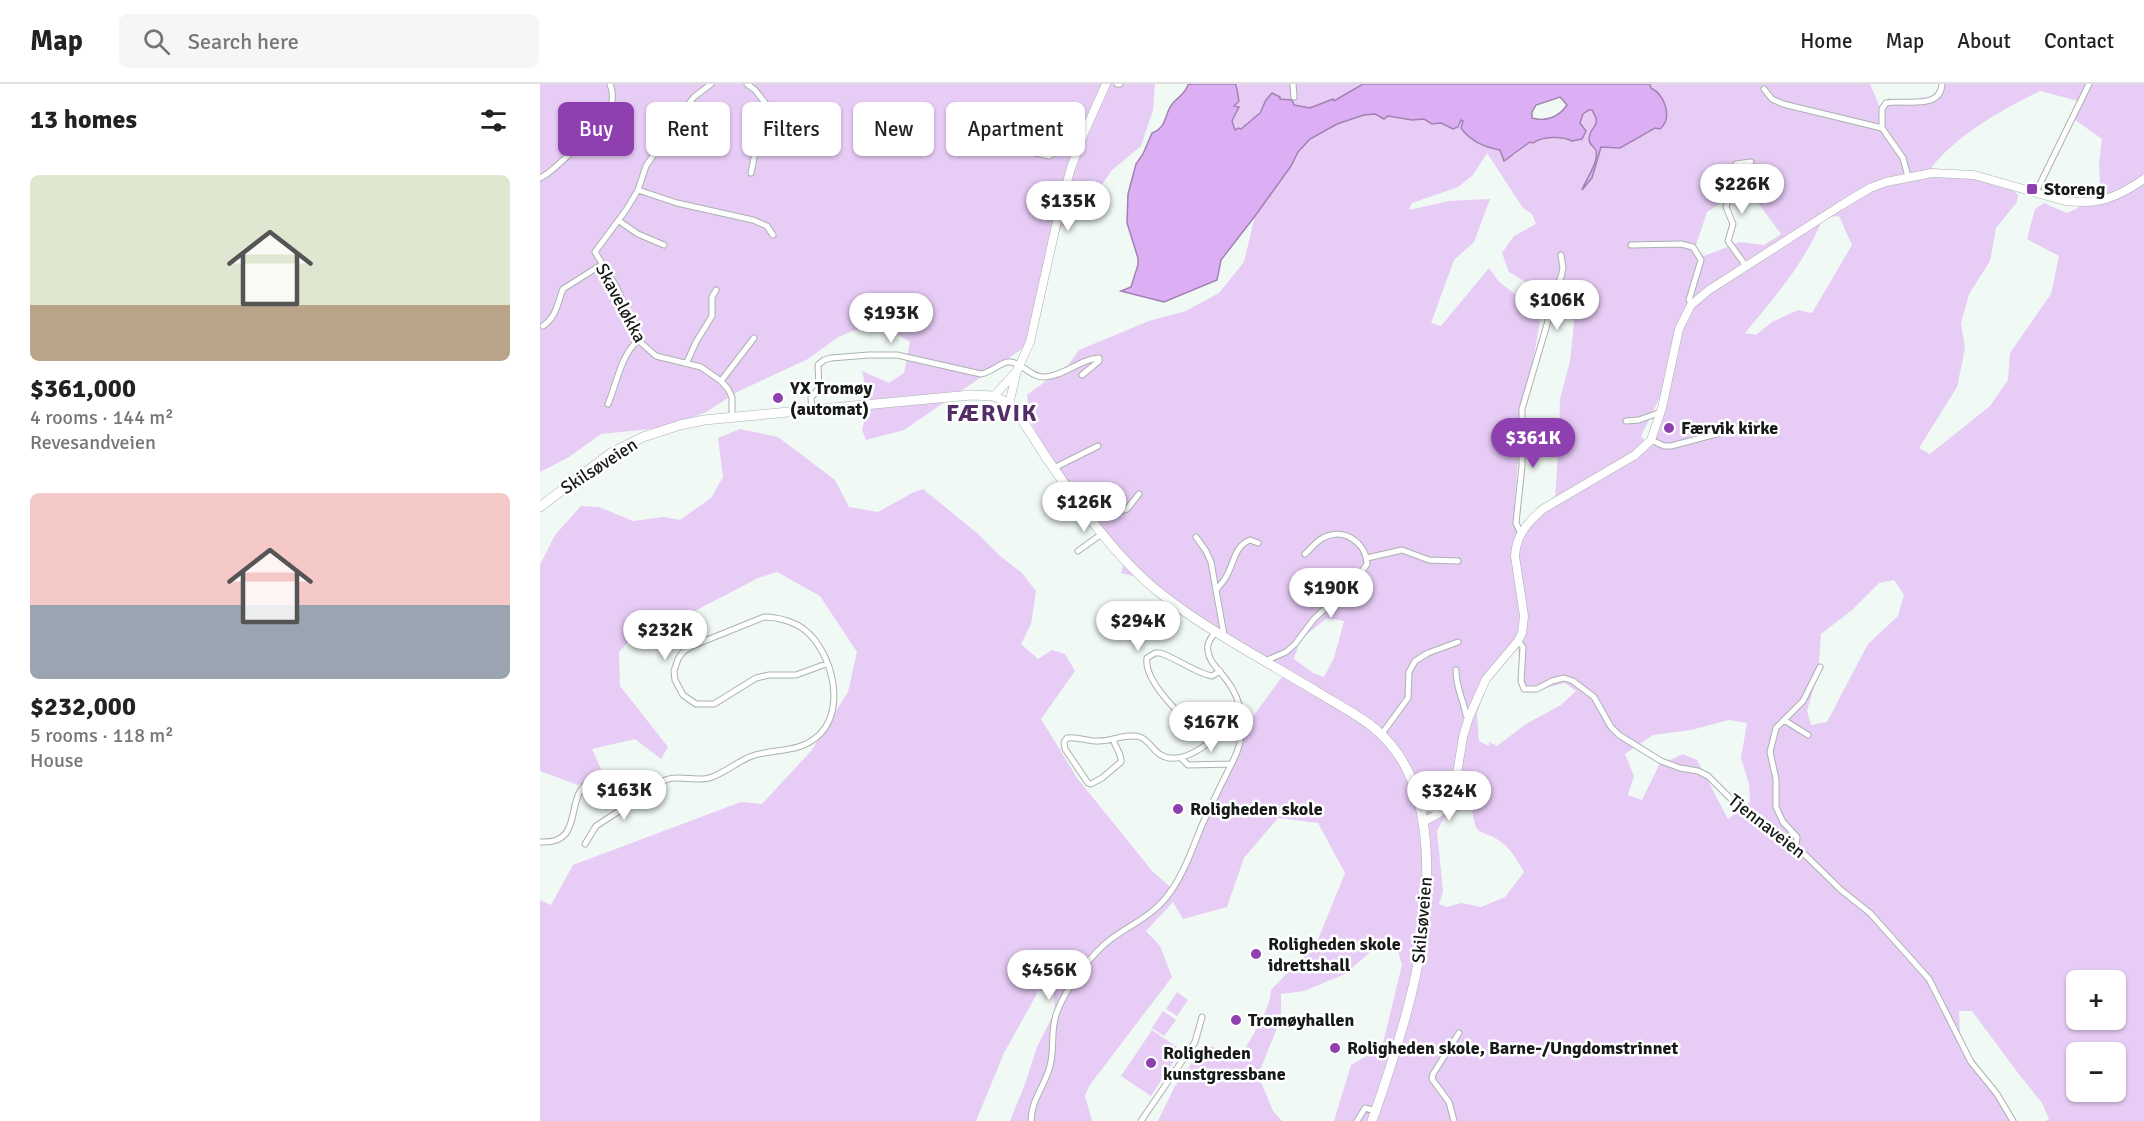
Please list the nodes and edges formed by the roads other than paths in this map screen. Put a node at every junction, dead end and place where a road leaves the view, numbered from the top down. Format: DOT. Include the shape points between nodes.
graph roads {
  1 [pos="610,84"];
  2 [pos="711,84"];
  3 [pos="747,84"];
  4 [pos="1106,84"];
  5 [pos="1293,84"];
  6 [pos="1942,84"];
  7 [pos="2088,84"];
  8 [pos="1764,89"];
  9 [pos="1293,97"];
  10 [pos="764,102"];
  11 [pos="1882,128"];
  12 [pos="1085,131"];
  13 [pos="754,156"];
  14 [pos="1076,156"];
  15 [pos="1751,162"];
  16 [pos="751,173"];
  17 [pos="1908,177"];
  18 [pos="540,178"];
  19 [pos="2144,179"];
  20 [pos="638,190"];
  21 [pos="2036,192"];
  22 [pos="619,221"];
  23 [pos="773,235"];
  24 [pos="664,245"];
  25 [pos="1631,245"];
  26 [pos="1561,255"];
  27 [pos="601,265"];
  28 [pos="1746,266"];
  29 [pos="716,290"];
  30 [pos="1693,303"];
  31 [pos="543,326"];
  32 [pos="754,338"];
  33 [pos="638,340"];
  34 [pos="687,362"];
  35 [pos="1018,368"];
  36 [pos="1082,375"];
  37 [pos="721,381"];
  38 [pos="996,394"];
  39 [pos="1009,401"];
  40 [pos="608,404"];
  41 [pos="812,410"];
  42 [pos="1661,412"];
  43 [pos="732,417"];
  44 [pos="1626,421"];
  45 [pos="1754,424"];
  46 [pos="1651,440"];
  47 [pos="1098,447"];
  48 [pos="1054,468"];
  49 [pos="1139,494"];
  50 [pos="540,507"];
  51 [pos="1092,518"];
  52 [pos="1103,533"];
  53 [pos="1521,534"];
  54 [pos="1196,537"];
  55 [pos="1258,543"];
  56 [pos="1078,551"];
  57 [pos="1305,554"];
  58 [pos="1366,558"];
  59 [pos="1458,561"];
  60 [pos="1217,589"];
  61 [pos="1220,633"];
  62 [pos="1518,641"];
  63 [pos="1458,642"];
  64 [pos="1265,661"];
  65 [pos="826,664"];
  66 [pos="1820,667"];
  67 [pos="1456,670"];
  68 [pos="1220,671"];
  69 [pos="1181,715"];
  70 [pos="1469,717"];
  71 [pos="1230,720"];
  72 [pos="1784,720"];
  73 [pos="1381,735"];
  74 [pos="1808,735"];
  75 [pos="1113,739"];
  76 [pos="1181,758"];
  77 [pos="1232,764"];
  78 [pos="637,789"];
  79 [pos="1451,799"];
  80 [pos="1421,807"];
  81 [pos="1423,822"];
  82 [pos="540,842"];
  83 [pos="585,844"];
  84 [pos="1796,846"];
  85 [pos="1202,1017"];
  86 [pos="1459,1033"];
  87 [pos="1376,1111"];
  88 [pos="1031,1121"];
  89 [pos="1141,1121"];
  90 [pos="1358,1121"];
  91 [pos="1372,1121"];
  92 [pos="1454,1121"];
  93 [pos="2013,1121"];
  1 -- 18 [label="street" via="612,102 607,113 555,168"];
  2 -- 20 [label="street, Skaveløkka" via="694,97 646,165"];
  3 -- 10 [label="street"];
  4 -- 12 [label="main road"];
  5 -- 9 [label="street"];
  6 -- 11 [label="street" via="1934,99 1886,103 1881,109"];
  7 -- 21 [label="street"];
  8 -- 11 [label="street" via="1783,104"];
  11 -- 17 [label="street" via="1903,158"];
  13 -- 16 [label="street"];
  14 -- 35 [label="main road" via="1061,202 1030,342"];
  15 -- 28 [label="street" via="1736,164 1726,207 1733,224 1728,241"];
  17 -- 21 [label="main road" via="1932,173 1974,175"];
  17 -- 28 [label="main road" via="1870,188"];
  19 -- 21 [label="main road" via="2111,199 2095,202 2065,201"];
  20 -- 22 [label="street, Skaveløkka"];
  20 -- 23 [label="street" via="753,220 767,226"];
  22 -- 24 [label="street"];
  22 -- 27 [label="street, Skaveløkka" via="595,252"];
  25 -- 30 [label="street" via="1693,247 1701,260 1690,293"];
  26 -- 53 [label="street" via="1561,277 1522,409 1516,523"];
  27 -- 31 [label="street" via="563,289 559,306"];
  27 -- 33 [label="street, Skaveløkka" via="617,288"];
  28 -- 30 [label="main road"];
  29 -- 34 [label="street" via="712,316"];
  30 -- 42 [label="main road" via="1676,338"];
  32 -- 37 [label="street"];
  33 -- 34 [label="street, Skaveløkka" via="656,356"];
  33 -- 40 [label="street" via="622,363"];
  34 -- 37 [label="street, Skaveløkka"];
  35 -- 36 [label="street" via="1046,377 1099,358"];
  35 -- 38 [label="main road"];
  35 -- 39 [label="main road"];
  35 -- 41 [label="street" via="1006,362 981,374 897,356 831,358 818,365 819,388 811,398"];
  37 -- 43 [label="street, Skaveløkka" via="732,397"];
  38 -- 39 [label="main road, Skilsøveien"];
  38 -- 41 [label="main road, Skilsøveien"];
  39 -- 48 [label="main road, Skilsøveien"];
  41 -- 43 [label="main road, Skilsøveien"];
  42 -- 44 [label="street"];
  42 -- 46 [label="main road"];
  43 -- 50 [label="main road, Skilsøveien" via="684,424 635,440 593,465"];
  45 -- 46 [label="street" via="1671,446"];
  46 -- 53 [label="main road" via="1635,455 1543,509"];
  47 -- 48 [label="street"];
  48 -- 51 [label="main road, Skilsøveien"];
  49 -- 51 [label="street" via="1127,509"];
  51 -- 52 [label="main road, Skilsøveien"];
  52 -- 56 [label="street"];
  52 -- 61 [label="main road, Skilsøveien" via="1142,578"];
  53 -- 62 [label="main road" via="1515,546 1524,625"];
  54 -- 60 [label="street" via="1211,562"];
  55 -- 60 [label="street" via="1243,543"];
  57 -- 58 [label="street" via="1323,537 1336,533 1358,542"];
  58 -- 59 [label="street" via="1402,550 1429,560"];
  58 -- 64 [label="street" via="1367,564 1358,578 1314,618 1295,644"];
  60 -- 61 [label="street"];
  61 -- 64 [label="main road, Skilsøveien"];
  61 -- 68 [label="street" via="1207,648"];
  62 -- 70 [label="main road" via="1486,679"];
  62 -- 84 [label="street, Tjennaveien" via="1523,647 1524,689 1537,689 1564,678 1574,681 1594,697 1619,735 1661,761 1708,776 1746,815"];
  63 -- 73 [label="street" via="1415,661 1409,672 1408,698"];
  64 -- 73 [label="main road, Skilsøveien"];
  65 -- 65 [label="street" via="816,641 802,628 764,617 687,649 677,663 675,680 686,698 710,705 756,678 796,675"];
  65 -- 78 [label="street" via="834,704 828,724 814,740 791,751 752,756 708,778 675,778"];
  66 -- 72 [label="street" via="1803,701"];
  67 -- 70 [label="street" via="1456,685"];
  68 -- 69 [label="street" via="1207,676 1160,653 1147,658 1149,672 1162,695"];
  68 -- 77 [label="street" via="1235,693 1242,715 1242,737"];
  70 -- 79 [label="main road"];
  71 -- 76 [label="street" via="1214,739"];
  72 -- 74 [label="street"];
  72 -- 84 [label="street" via="1776,728 1770,752 1776,779 1776,807 1797,837"];
  73 -- 80 [label="main road, Skilsøveien" via="1406,765"];
  75 -- 75 [label="street" via="1121,762 1091,784 1064,746 1067,738"];
  75 -- 76 [label="street" via="1138,736 1164,757"];
  76 -- 77 [label="street" via="1188,765"];
  77 -- 88 [label="street" via="1171,891 1141,921 1095,954 1061,1002 1054,1018 1050,1067 1033,1104"];
  78 -- 82 [label="street" via="606,778 589,782 578,795 567,833 554,841"];
  78 -- 83 [label="street" via="630,804 596,826"];
  79 -- 80 [label="main road" via="1434,808"];
  79 -- 81 [label="main road" via="1444,809"];
  80 -- 81 [label="main road, Skilsøveien"];
  81 -- 87 [label="main road, Skilsøveien" via="1427,886 1420,958"];
  84 -- 93 [label="street, Tjennaveien" via="1870,913 1929,979 1971,1062"];
  85 -- 89 [label="street" via="1195,1042"];
  86 -- 92 [label="street" via="1432,1079 1449,1102"];
  87 -- 90 [label="street" via="1365,1108"];
  87 -- 91 [label="main road, Skilsøveien"];
}
